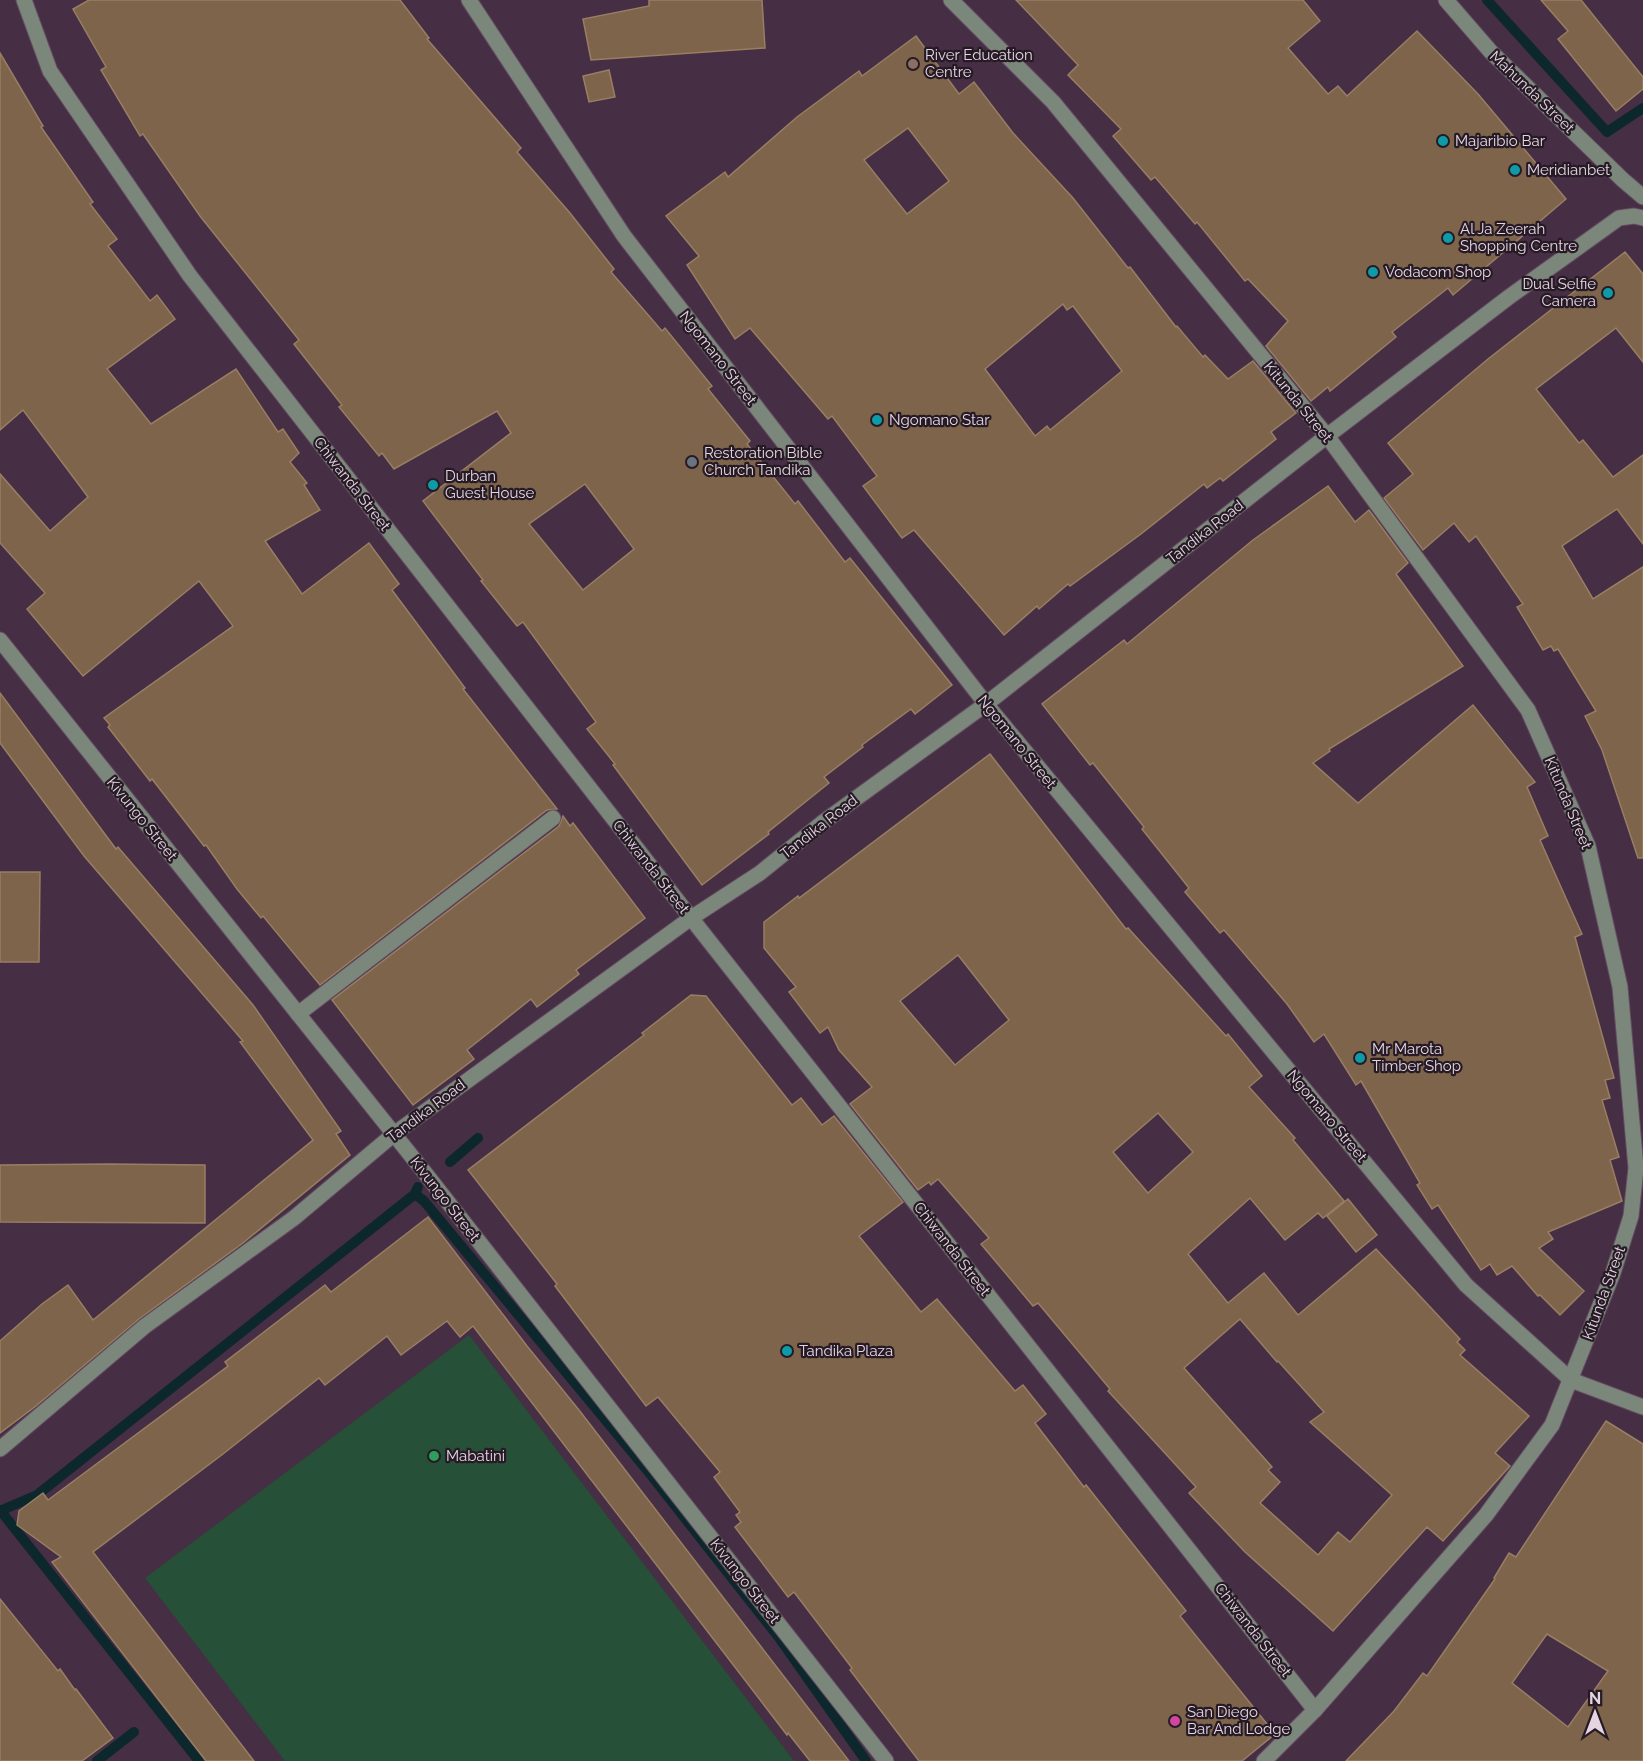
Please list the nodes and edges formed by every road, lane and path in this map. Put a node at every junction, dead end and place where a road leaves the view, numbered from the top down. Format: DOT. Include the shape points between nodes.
graph roads {
  1 [pos="24,0"];
  2 [pos="469,0"];
  3 [pos="951,0"];
  4 [pos="1446,0"];
  5 [pos="1643,197"];
  6 [pos="1643,218"];
  7 [pos="1327,436"];
  8 [pos="0,640"];
  9 [pos="986,704"];
  10 [pos="553,818"];
  11 [pos="691,918"];
  12 [pos="298,1014"];
  13 [pos="393,1134"];
  14 [pos="1571,1380"];
  15 [pos="1643,1407"];
  16 [pos="0,1449"];
  17 [pos="1316,1710"];
  18 [pos="886,1761"];
  19 [pos="1264,1761"];
  1 -- 11 [label="street, Chiwanda Street" via="50,71 190,276"];
  2 -- 9 [label="street, Ngomano Street" via="624,236"];
  3 -- 7 [label="street, Kitunda Street" via="1053,102"];
  4 -- 5 [label="street, Mahunda Street" via="1491,52"];
  6 -- 7 [label="street, Tandika Road" via="1619,218"];
  7 -- 9 [label="street, Tandika Road"];
  7 -- 14 [label="street, Kitunda Street" via="1528,710 1588,846 1620,987 1636,1168 1631,1216"];
  8 -- 12 [label="street, Kivungo Street"];
  9 -- 11 [label="street, Tandika Road" via="831,816 760,873"];
  9 -- 14 [label="street, Ngomano Street" via="1466,1285"];
  10 -- 12 [label="street"];
  11 -- 13 [label="street, Tandika Road"];
  11 -- 17 [label="street, Chiwanda Street"];
  12 -- 13 [label="street, Kivungo Street"];
  13 -- 16 [label="street, Tandika Road" via="294,1218 145,1326"];
  13 -- 18 [label="street, Kivungo Street"];
  14 -- 15 [label="street, Ngomano Street"];
  14 -- 17 [label="street, Kitunda Street" via="1552,1425 1486,1515"];
  17 -- 19 [label="street, Kitunda Street"];
}
